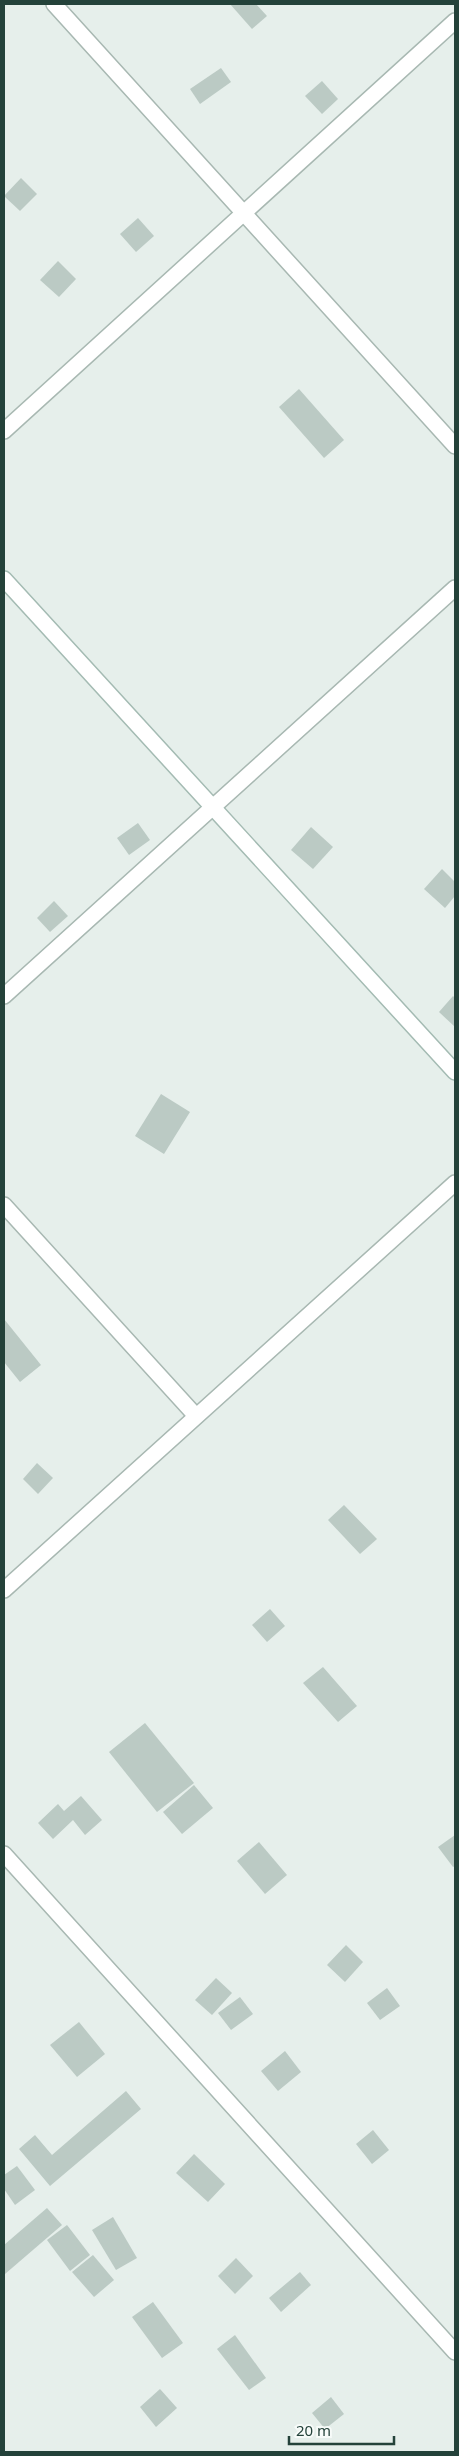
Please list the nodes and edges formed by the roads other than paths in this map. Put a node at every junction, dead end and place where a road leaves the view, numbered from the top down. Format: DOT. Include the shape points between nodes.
graph roads {
  1 [pos="54,4"];
  2 [pos="455,21"];
  3 [pos="243,213"];
  4 [pos="4,431"];
  5 [pos="455,446"];
  6 [pos="4,579"];
  7 [pos="455,588"];
  8 [pos="212,807"];
  9 [pos="4,996"];
  10 [pos="455,1072"];
  11 [pos="455,1183"];
  12 [pos="4,1205"];
  13 [pos="196,1416"];
  14 [pos="4,1590"];
  15 [pos="4,1854"];
  16 [pos="455,2352"];
  1 -- 3 [label="street"];
  2 -- 3 [label="street"];
  3 -- 4 [label="street"];
  3 -- 5 [label="street"];
  6 -- 8 [label="street"];
  7 -- 8 [label="street"];
  8 -- 9 [label="street"];
  8 -- 10 [label="street"];
  11 -- 13 [label="street"];
  12 -- 13 [label="street"];
  13 -- 14 [label="street"];
  15 -- 16 [label="street"];
}
